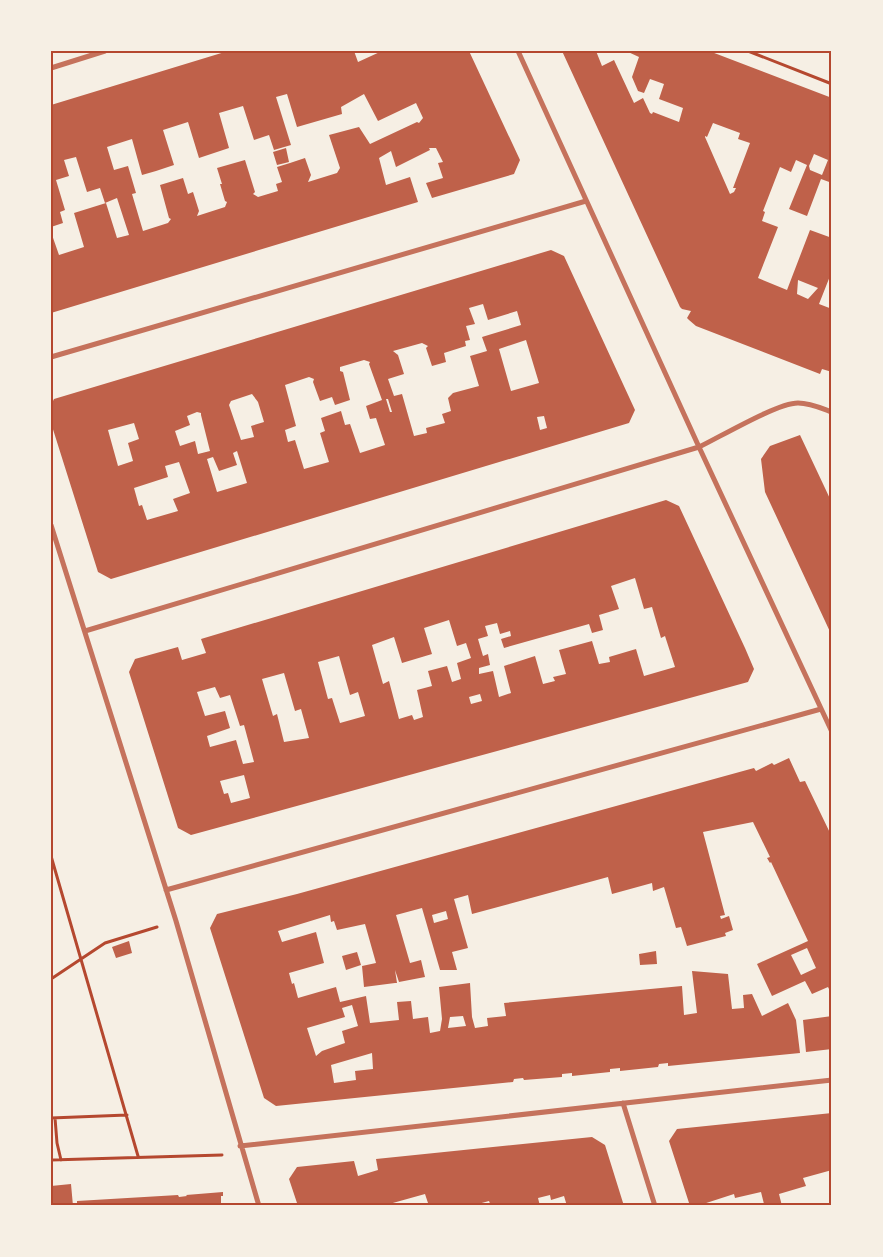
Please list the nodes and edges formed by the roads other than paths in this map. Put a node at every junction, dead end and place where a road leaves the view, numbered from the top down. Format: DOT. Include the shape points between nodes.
graph roads {
  1 [pos="105,51"];
  2 [pos="518,51"];
  3 [pos="51,68"];
  4 [pos="586,201"];
  5 [pos="51,357"];
  6 [pos="832,412"];
  7 [pos="699,448"];
  8 [pos="51,525"];
  9 [pos="85,632"];
  10 [pos="821,709"];
  11 [pos="832,732"];
  12 [pos="166,890"];
  13 [pos="832,1080"];
  14 [pos="623,1103"];
  15 [pos="240,1146"];
  16 [pos="259,1206"];
  17 [pos="655,1206"];
  1 -- 3 [label="street"];
  2 -- 4 [label="street"];
  4 -- 5 [label="street"];
  4 -- 7 [label="street"];
  6 -- 7 [label="street" via="815,405 796,403 772,411"];
  7 -- 9 [label="street"];
  7 -- 10 [label="street"];
  8 -- 9 [label="street"];
  9 -- 12 [label="street"];
  10 -- 11 [label="street"];
  10 -- 12 [label="street"];
  12 -- 15 [label="street"];
  13 -- 14 [label="street"];
  14 -- 15 [label="street"];
  14 -- 17 [label="street"];
  15 -- 16 [label="street"];
}
